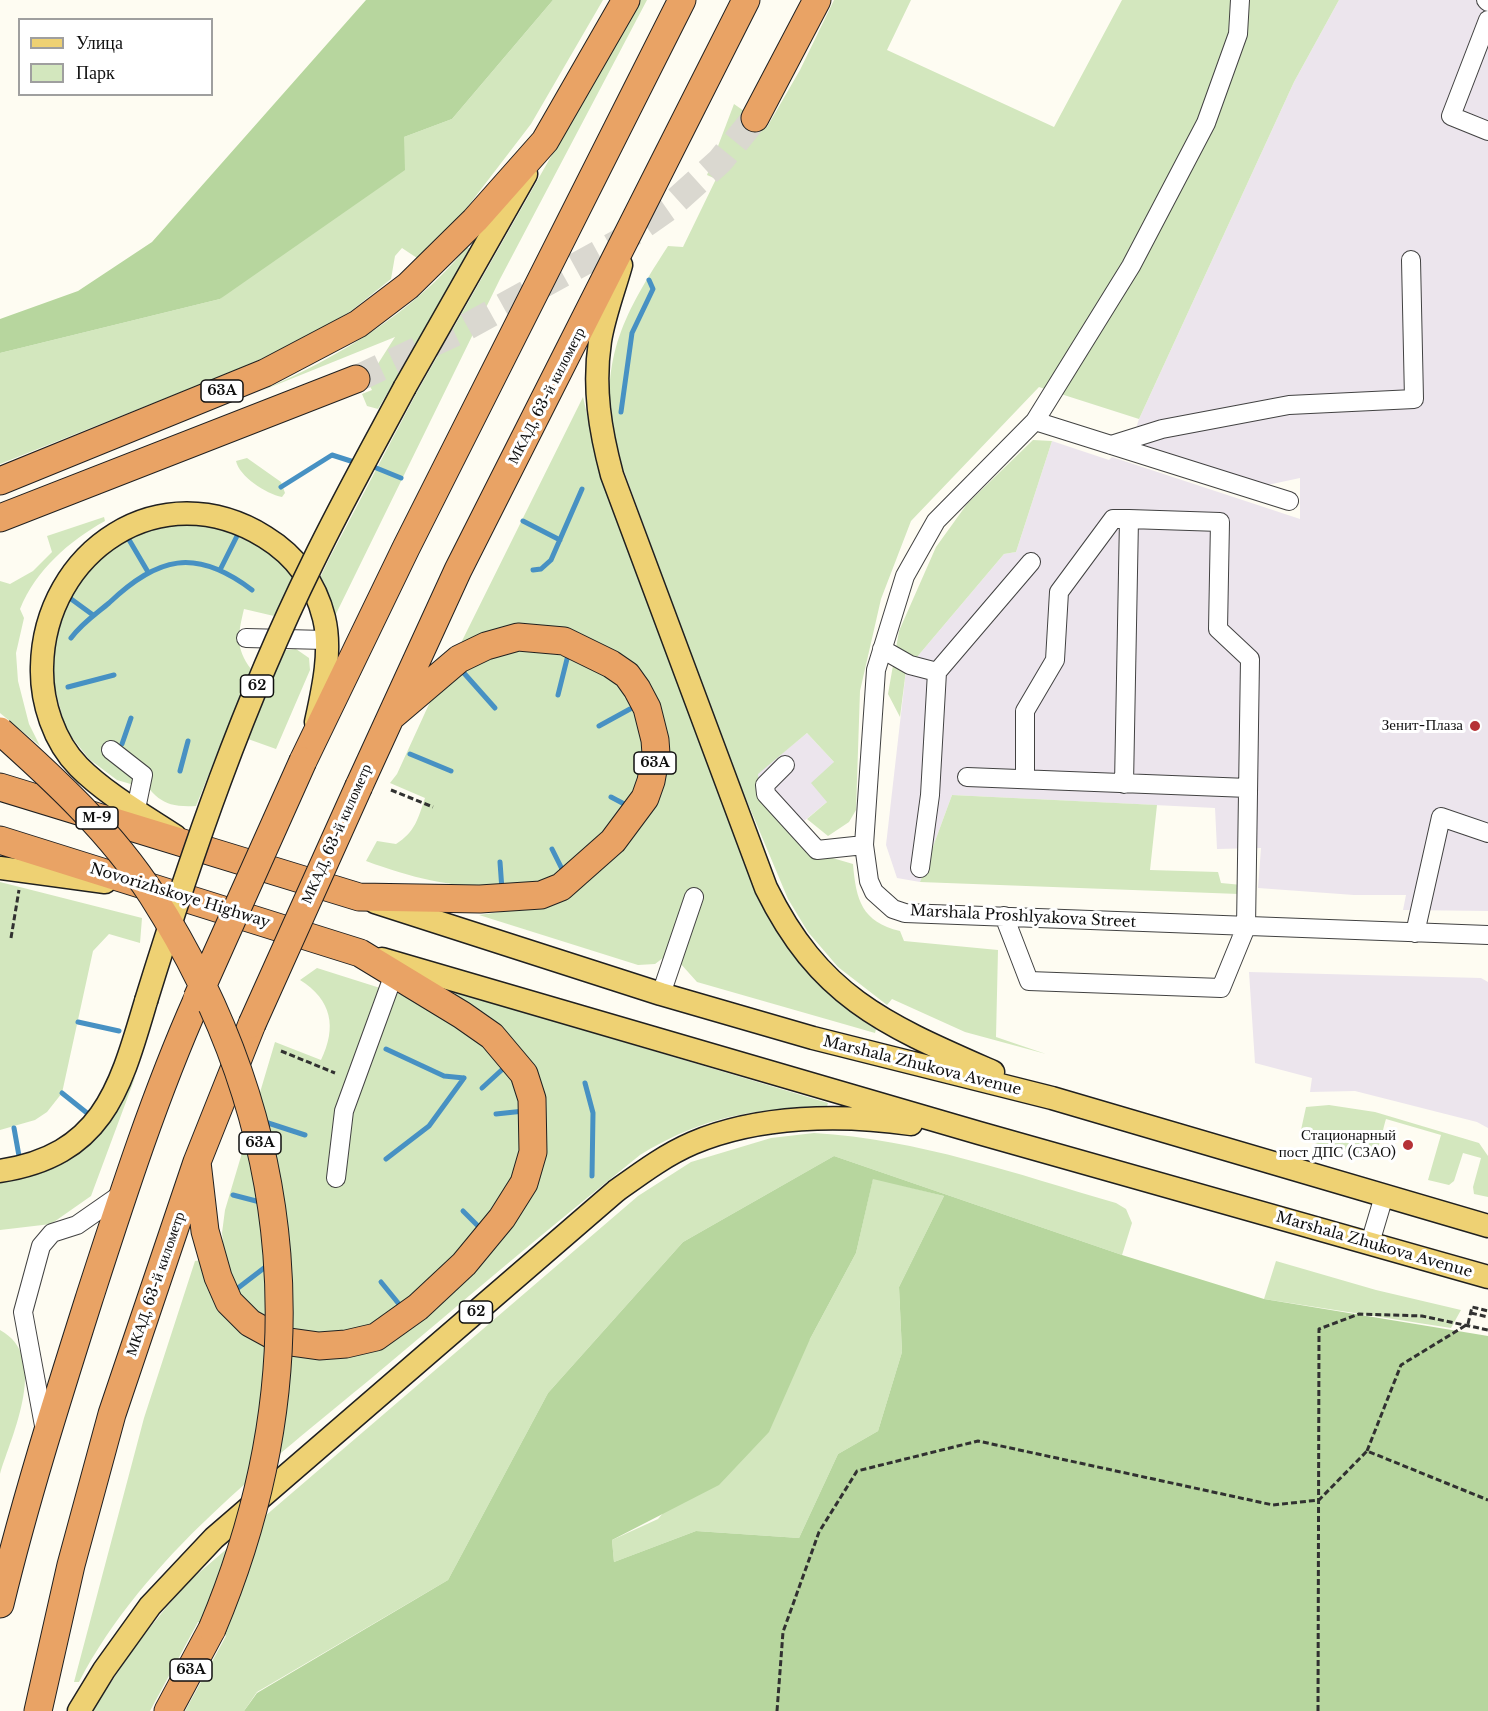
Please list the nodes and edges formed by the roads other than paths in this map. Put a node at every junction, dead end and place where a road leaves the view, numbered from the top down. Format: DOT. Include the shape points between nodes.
graph roads {
  1 [pos="626,0"];
  2 [pos="682,0"];
  3 [pos="746,0"];
  4 [pos="817,0"];
  5 [pos="1240,0"];
  6 [pos="1488,20"];
  7 [pos="755,118"];
  8 [pos="1488,131"];
  9 [pos="545,141"];
  10 [pos="630,233"];
  11 [pos="1411,260"];
  12 [pos="356,379"];
  13 [pos="1035,421"];
  14 [pos="1111,445"];
  15 [pos="0,481"];
  16 [pos="1289,501"];
  17 [pos="10,514"];
  18 [pos="1129,519"];
  19 [pos="1031,562"];
  20 [pos="246,638"];
  21 [pos="325,640"];
  22 [pos="882,649"];
  23 [pos="937,672"];
  24 [pos="392,716"];
  25 [pos="0,731"];
  26 [pos="111,750"];
  27 [pos="308,750"];
  28 [pos="784,765"];
  29 [pos="967,777"];
  30 [pos="1025,779"];
  31 [pos="1124,784"];
  32 [pos="0,787"];
  33 [pos="1248,788"];
  34 [pos="136,809"];
  35 [pos="1488,833"];
  36 [pos="0,840"];
  37 [pos="864,845"];
  38 [pos="194,848"];
  39 [pos="920,868"];
  40 [pos="11,869"];
  41 [pos="173,893"];
  42 [pos="359,897"];
  43 [pos="694,897"];
  44 [pos="1004,916"];
  45 [pos="1246,927"];
  46 [pos="1415,933"];
  47 [pos="1488,936"];
  48 [pos="360,953"];
  49 [pos="394,974"];
  50 [pos="661,994"];
  51 [pos="1052,1098"];
  52 [pos="979,1133"];
  53 [pos="197,1162"];
  54 [pos="0,1171"];
  55 [pos="336,1178"];
  56 [pos="123,1193"];
  57 [pos="1384,1196"];
  58 [pos="1488,1226"];
  59 [pos="1370,1244"];
  60 [pos="1488,1277"];
  61 [pos="45,1435"];
  62 [pos="0,1604"];
  63 [pos="38,1711"];
  64 [pos="79,1711"];
  65 [pos="168,1711"];
  1 -- 9 [label="highway"];
  2 -- 27 [label="highway"];
  3 -- 10 [label="highway, МКАД, 63-й километр"];
  4 -- 7 [label="highway"];
  5 -- 13 [label="street, Marshala Proshlyakova Street" via="1238,33 1206,123 1131,266"];
  6 -- 8 [label="street" via="1451,116"];
  9 -- 15 [label="highway, 63A" via="426,270 358,324 265,374"];
  9 -- 54 [label="main road, 62, bridge" via="405,387 312,564 206,816 120,1081 99,1119 79,1139 26,1167"];
  10 -- 24 [label="highway, МКАД, 63-й километр" via="459,570"];
  10 -- 51 [label="main road" via="600,340 596,395 601,435 612,475 766,888 783,923 821,972 853,1000 908,1034"];
  11 -- 14 [label="street" via="1414,399 1289,405 1162,429"];
  12 -- 17 [label="highway"];
  13 -- 14 [label="street"];
  13 -- 22 [label="street, Marshala Proshlyakova Street" via="936,521 905,576"];
  14 -- 16 [label="street"];
  18 -- 30 [label="street" via="1113,519 1059,592 1055,660 1025,711"];
  18 -- 31 [label="street"];
  18 -- 33 [label="street" via="1220,522 1218,629 1250,659"];
  19 -- 23 [label="street"];
  20 -- 21 [label="street"];
  21 -- 27 [label="main road" via="321,697"];
  21 -- 34 [label="main road" via="324,620 311,581 285,550 252,529 225,519 176,513 153,518 107,540 85,556 69,575 46,624 42,679 46,706 58,736 79,766"];
  22 -- 23 [label="street" via="910,665"];
  22 -- 37 [label="street, Marshala Proshlyakova Street" via="876,670"];
  23 -- 39 [label="street" via="930,795"];
  24 -- 42 [label="highway, 63A" via="459,659 486,646 518,637 564,641 611,664 627,675 637,689 647,708 655,740 654,769 645,798 628,823 561,887 521,898"];
  24 -- 53 [label="highway, МКАД, 63-й километр, bridge" via="252,1024"];
  25 -- 65 [label="highway, 63A, bridge" via="52,778 103,833 151,894 214,1010 257,1128 276,1228 280,1303 276,1390 261,1482 212,1629"];
  26 -- 34 [label="street" via="143,775"];
  27 -- 56 [label="highway, bridge" via="163,1076"];
  28 -- 37 [label="street" via="765,784 766,794 817,850"];
  29 -- 30 [label="street"];
  30 -- 31 [label="street"];
  31 -- 33 [label="street"];
  32 -- 38 [label="highway, М-9"];
  33 -- 45 [label="street"];
  34 -- 38 [label="main road"];
  35 -- 46 [label="street" via="1441,817"];
  36 -- 41 [label="highway, Novorizhskoye Highway"];
  37 -- 44 [label="street, Marshala Proshlyakova Street" via="869,881 882,901 893,909 905,913"];
  38 -- 42 [label="highway, М-9"];
  40 -- 41 [label="main road"];
  41 -- 48 [label="highway, Novorizhskoye Highway"];
  42 -- 50 [label="main road, Marshala Zhukova Avenue"];
  43 -- 50 [label="street"];
  44 -- 45 [label="street, Marshala Proshlyakova Street"];
  44 -- 45 [label="street" via="1029,981 1221,988"];
  45 -- 46 [label="street, Marshala Proshlyakova Street"];
  46 -- 47 [label="street, Marshala Proshlyakova Street"];
  48 -- 49 [label="highway, Novorizhskoye Highway"];
  48 -- 52 [label="main road, Marshala Zhukova Avenue"];
  49 -- 53 [label="highway, Novorizhskoye Highway" via="492,1036 524,1074 532,1099 533,1152 524,1183 502,1218 464,1264 418,1307 376,1337 319,1346 283,1341 250,1323 229,1302 205,1232"];
  49 -- 55 [label="street" via="344,1111"];
  50 -- 51 [label="main road, Marshala Zhukova Avenue" via="813,1038"];
  51 -- 57 [label="main road, Marshala Zhukova Avenue"];
  52 -- 59 [label="main road, Marshala Zhukova Avenue"];
  52 -- 64 [label="main road, 62" via="893,1121 795,1120 734,1130 694,1142 658,1161 608,1198 214,1538 150,1606"];
  53 -- 63 [label="highway, МКАД, 63-й километр" via="112,1414 71,1565"];
  56 -- 61 [label="highway"];
  56 -- 61 [label="street" via="76,1225 52,1233 41,1246 23,1312"];
  57 -- 58 [label="main road, Marshala Zhukova Avenue"];
  57 -- 59 [label="street"];
  59 -- 60 [label="main road, Marshala Zhukova Avenue"];
  61 -- 62 [label="highway"];
}
